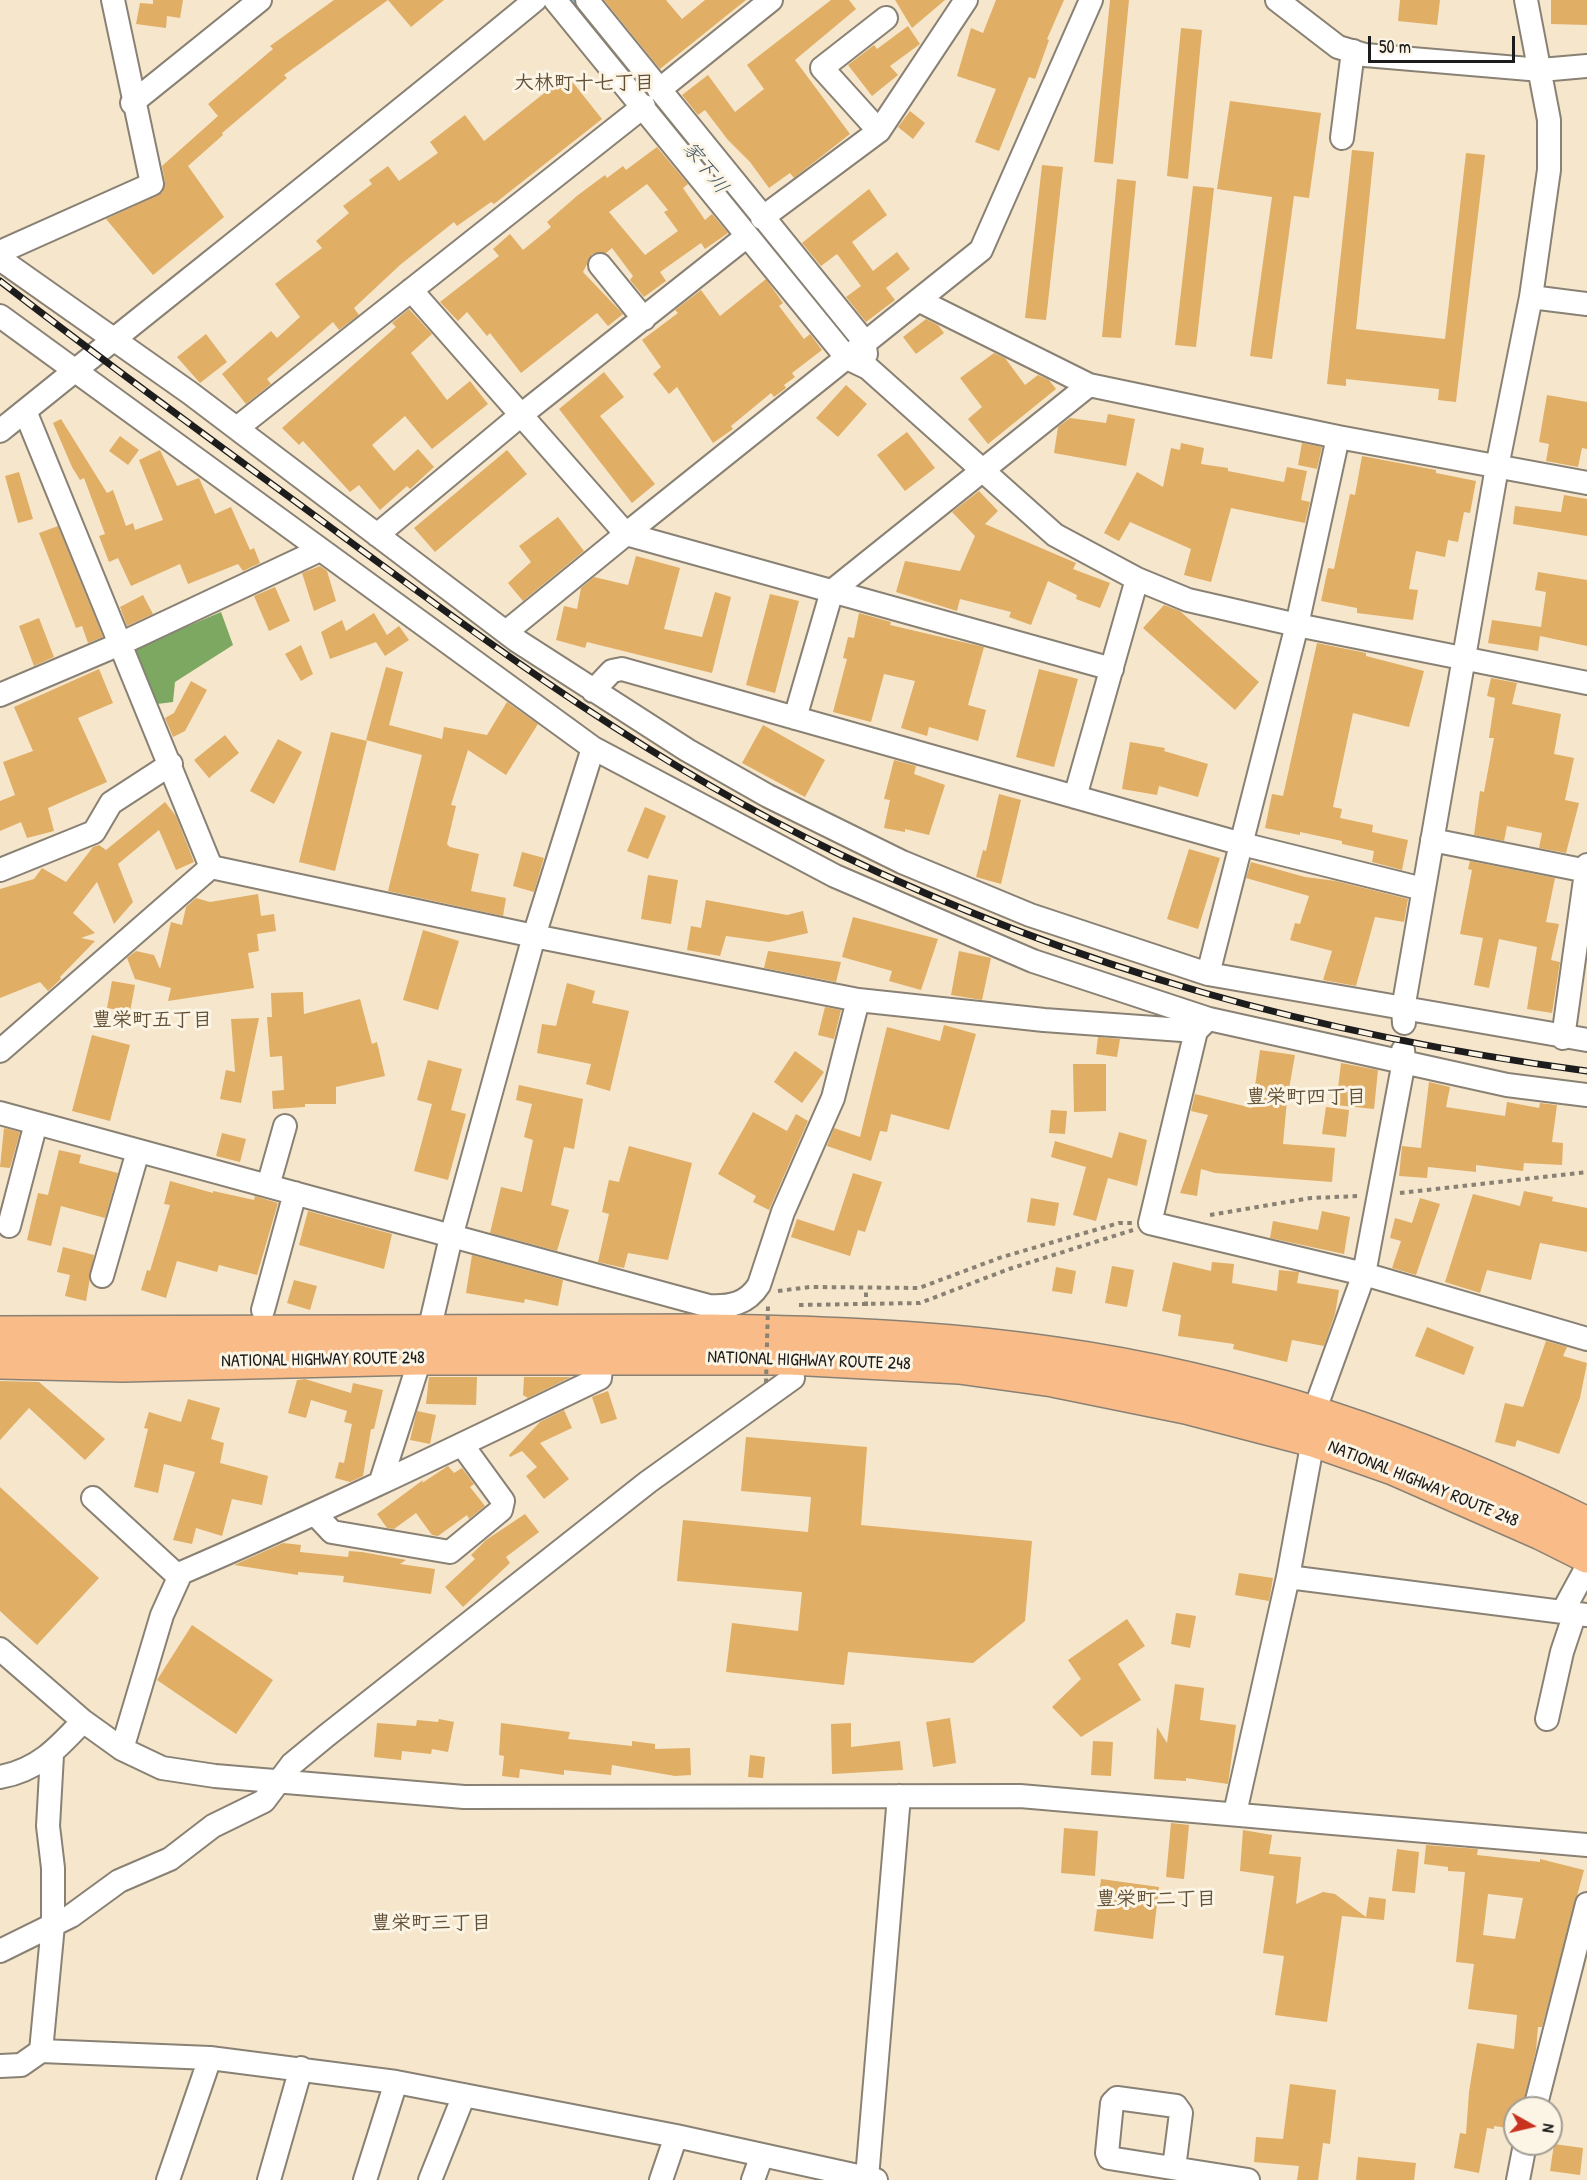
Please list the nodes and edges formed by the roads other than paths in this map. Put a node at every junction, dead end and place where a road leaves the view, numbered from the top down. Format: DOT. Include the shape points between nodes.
graph roads {
  1 [pos="113,0"];
  2 [pos="260,0"];
  3 [pos="535,0"];
  4 [pos="555,0"];
  5 [pos="587,0"];
  6 [pos="771,0"];
  7 [pos="966,0"];
  8 [pos="1091,0"];
  9 [pos="1277,0"];
  10 [pos="1526,0"];
  11 [pos="886,18"];
  12 [pos="1353,51"];
  13 [pos="1587,66"];
  14 [pos="1541,70"];
  15 [pos="651,98"];
  16 [pos="132,102"];
  17 [pos="879,131"];
  18 [pos="1342,138"];
  19 [pos="762,218"];
  20 [pos="747,236"];
  21 [pos="0,252"];
  22 [pos="0,259"];
  23 [pos="600,265"];
  24 [pos="411,290"];
  25 [pos="1531,297"];
  26 [pos="920,301"];
  27 [pos="1587,304"];
  28 [pos="0,316"];
  29 [pos="644,319"];
  30 [pos="113,338"];
  31 [pos="864,341"];
  32 [pos="847,358"];
  33 [pos="868,368"];
  34 [pos="74,370"];
  35 [pos="1089,386"];
  36 [pos="25,411"];
  37 [pos="521,415"];
  38 [pos="237,428"];
  39 [pos="0,431"];
  40 [pos="1338,437"];
  41 [pos="1497,467"];
  42 [pos="982,470"];
  43 [pos="1587,483"];
  44 [pos="626,534"];
  45 [pos="377,535"];
  46 [pos="320,550"];
  47 [pos="1137,579"];
  48 [pos="832,591"];
  49 [pos="1297,625"];
  50 [pos="506,632"];
  51 [pos="120,644"];
  52 [pos="1465,659"];
  53 [pos="1112,669"];
  54 [pos="1587,683"];
  55 [pos="593,692"];
  56 [pos="0,695"];
  57 [pos="795,717"];
  58 [pos="593,748"];
  59 [pos="171,764"];
  60 [pos="1075,797"];
  61 [pos="1432,840"];
  62 [pos="1242,844"];
  63 [pos="211,867"];
  64 [pos="1587,869"];
  65 [pos="0,870"];
  66 [pos="1423,889"];
  67 [pos="534,936"];
  68 [pos="1208,974"];
  69 [pos="858,1000"];
  70 [pos="1404,1016"];
  71 [pos="1203,1025"];
  72 [pos="1563,1038"];
  73 [pos="1587,1040"];
  74 [pos="0,1051"];
  75 [pos="1403,1055"];
  76 [pos="1587,1095"];
  77 [pos="0,1113"];
  78 [pos="36,1123"];
  79 [pos="285,1126"];
  80 [pos="138,1151"];
  81 [pos="268,1186"];
  82 [pos="295,1193"];
  83 [pos="9,1226"];
  84 [pos="451,1237"];
  85 [pos="1365,1274"];
  86 [pos="102,1276"];
  87 [pos="263,1310"];
  88 [pos="710,1318"];
  89 [pos="0,1333"];
  90 [pos="1587,1339"];
  91 [pos="424,1345"];
  92 [pos="602,1358"];
  93 [pos="0,1362"];
  94 [pos="793,1378"];
  95 [pos="1313,1426"];
  96 [pos="463,1446"];
  97 [pos="381,1481"];
  98 [pos="93,1498"];
  99 [pos="316,1515"];
  100 [pos="1587,1524"];
  101 [pos="1587,1556"];
  102 [pos="1587,1567"];
  103 [pos="180,1575"];
  104 [pos="1288,1577"];
  105 [pos="1575,1613"];
  106 [pos="0,1649"];
  107 [pos="1547,1719"];
  108 [pos="83,1721"];
  109 [pos="122,1749"];
  110 [pos="52,1755"];
  111 [pos="0,1777"];
  112 [pos="279,1782"];
  113 [pos="899,1796"];
  114 [pos="1235,1814"];
  115 [pos="1587,1845"];
  116 [pos="1587,1904"];
  117 [pos="53,1926"];
  118 [pos="0,1951"];
  119 [pos="41,2051"];
  120 [pos="210,2058"];
  121 [pos="0,2066"];
  122 [pos="301,2068"];
  123 [pos="396,2082"];
  124 [pos="464,2095"];
  125 [pos="1538,2096"];
  126 [pos="676,2136"];
  127 [pos="762,2155"];
  128 [pos="1523,2156"];
  129 [pos="1174,2168"];
  130 [pos="871,2179"];
  131 [pos="168,2180"];
  132 [pos="269,2180"];
  133 [pos="365,2180"];
  134 [pos="430,2180"];
  135 [pos="661,2180"];
  136 [pos="753,2180"];
  137 [pos="1248,2180"];
  138 [pos="1518,2180"];
  1 -- 16 [label="street"];
  2 -- 16 [label="street"];
  3 -- 30 [label="street" via="366,140"];
  4 -- 15 [label="street"];
  5 -- 15 [label="street"];
  6 -- 15 [label="street"];
  7 -- 17 [label="street"];
  8 -- 26 [label="street" via="981,250"];
  9 -- 12 [label="street" via="1338,47"];
  10 -- 14 [label="street"];
  11 -- 17 [label="street" via="822,68"];
  12 -- 14 [label="street"];
  12 -- 18 [label="street"];
  13 -- 14 [label="street"];
  14 -- 25 [label="street" via="1549,120 1549,170"];
  15 -- 19 [label="street"];
  15 -- 20 [label="street"];
  15 -- 24 [label="street"];
  16 -- 21 [label="street" via="152,184"];
  17 -- 19 [label="street"];
  19 -- 31 [label="street"];
  20 -- 29 [label="street"];
  20 -- 32 [label="street"];
  22 -- 30 [label="street"];
  23 -- 29 [label="street"];
  24 -- 37 [label="street"];
  24 -- 38 [label="street"];
  25 -- 27 [label="street"];
  25 -- 41 [label="street"];
  26 -- 31 [label="street"];
  26 -- 35 [label="street"];
  28 -- 34 [label="street"];
  29 -- 37 [label="street"];
  30 -- 34 [label="street"];
  30 -- 38 [label="street"];
  31 -- 32 [label="street"];
  31 -- 33 [label="street"];
  32 -- 33 [label="street"];
  32 -- 44 [label="street"];
  33 -- 42 [label="street"];
  34 -- 36 [label="street"];
  34 -- 46 [label="street"];
  35 -- 40 [label="street"];
  35 -- 42 [label="street"];
  36 -- 39 [label="street"];
  36 -- 51 [label="street"];
  37 -- 44 [label="street"];
  37 -- 45 [label="street"];
  38 -- 45 [label="street"];
  40 -- 41 [label="street"];
  40 -- 49 [label="street"];
  41 -- 43 [label="street"];
  41 -- 52 [label="street"];
  42 -- 47 [label="street" via="1055,535"];
  42 -- 48 [label="street"];
  44 -- 48 [label="street"];
  44 -- 50 [label="street"];
  45 -- 50 [label="street"];
  46 -- 51 [label="street"];
  46 -- 58 [label="street"];
  47 -- 49 [label="street" via="1188,600"];
  47 -- 53 [label="street"];
  48 -- 53 [label="street"];
  48 -- 57 [label="street"];
  49 -- 52 [label="street"];
  49 -- 62 [label="street"];
  50 -- 55 [label="street"];
  51 -- 56 [label="street"];
  51 -- 59 [label="street"];
  52 -- 54 [label="street"];
  52 -- 61 [label="street"];
  53 -- 60 [label="street"];
  55 -- 57 [label="street" via="612,671 622,669"];
  55 -- 68 [label="street" via="768,796 902,862 1030,915"];
  57 -- 60 [label="street"];
  58 -- 67 [label="street"];
  58 -- 71 [label="street" via="761,838 904,907 1033,962"];
  59 -- 63 [label="street"];
  59 -- 65 [label="street" via="111,803 94,832"];
  60 -- 62 [label="street"];
  61 -- 64 [label="street"];
  61 -- 66 [label="street"];
  62 -- 66 [label="street"];
  62 -- 68 [label="street"];
  63 -- 67 [label="street"];
  63 -- 74 [label="street"];
  64 -- 72 [label="street"];
  66 -- 70 [label="street"];
  67 -- 69 [label="street"];
  67 -- 84 [label="street"];
  68 -- 70 [label="street"];
  69 -- 71 [label="street" via="1044,1020"];
  69 -- 88 [label="street" via="833,1098 783,1212 761,1299"];
  70 -- 72 [label="street"];
  71 -- 75 [label="street"];
  71 -- 85 [label="street" via="1150,1222"];
  72 -- 73 [label="street"];
  75 -- 76 [label="street" via="1507,1085"];
  75 -- 85 [label="street"];
  77 -- 78 [label="street"];
  78 -- 80 [label="street"];
  78 -- 83 [label="street"];
  79 -- 81 [label="street"];
  80 -- 81 [label="street"];
  80 -- 86 [label="street"];
  81 -- 82 [label="street"];
  82 -- 84 [label="street"];
  82 -- 87 [label="street"];
  84 -- 88 [label="street"];
  84 -- 91 [label="street"];
  85 -- 90 [label="street"];
  85 -- 95 [label="street"];
  88 -- 91 [label="highway, NATIONAL HIGHWAY ROUTE 248"];
  88 -- 95 [label="highway, NATIONAL HIGHWAY ROUTE 248" via="829,1334 982,1345 1148,1370"];
  89 -- 91 [label="highway, NATIONAL HIGHWAY ROUTE 248"];
  91 -- 92 [label="highway, NATIONAL HIGHWAY ROUTE 248"];
  91 -- 93 [label="highway, NATIONAL HIGHWAY ROUTE 248" via="122,1365"];
  91 -- 97 [label="street"];
  92 -- 95 [label="highway, NATIONAL HIGHWAY ROUTE 248" via="790,1358 959,1367"];
  92 -- 96 [label="street" via="600,1378"];
  94 -- 112 [label="street" via="553,1555 292,1764"];
  95 -- 100 [label="highway, NATIONAL HIGHWAY ROUTE 248" via="1507,1484"];
  95 -- 101 [label="highway, NATIONAL HIGHWAY ROUTE 248" via="1393,1468"];
  95 -- 104 [label="street"];
  96 -- 97 [label="street"];
  96 -- 99 [label="street" via="503,1501 501,1510 450,1552 332,1532"];
  97 -- 99 [label="street"];
  98 -- 103 [label="street"];
  99 -- 103 [label="street"];
  102 -- 105 [label="street"];
  103 -- 109 [label="street" via="162,1615"];
  104 -- 105 [label="street"];
  104 -- 114 [label="street"];
  105 -- 107 [label="street"];
  106 -- 108 [label="street"];
  108 -- 109 [label="street"];
  108 -- 110 [label="street"];
  109 -- 112 [label="street" via="162,1768"];
  110 -- 111 [label="street" via="33,1767"];
  110 -- 117 [label="street" via="48,1826 54,1868"];
  112 -- 113 [label="street" via="464,1797"];
  112 -- 117 [label="street" via="264,1801 213,1826 170,1859 119,1881"];
  113 -- 114 [label="street" via="1020,1796"];
  113 -- 130 [label="street"];
  114 -- 115 [label="street"];
  116 -- 125 [label="street"];
  117 -- 118 [label="street"];
  117 -- 119 [label="street"];
  119 -- 120 [label="street"];
  119 -- 121 [label="street" via="21,2065"];
  120 -- 122 [label="street"];
  120 -- 131 [label="street"];
  122 -- 123 [label="street"];
  122 -- 132 [label="street"];
  123 -- 124 [label="street"];
  123 -- 133 [label="street"];
  124 -- 126 [label="street"];
  124 -- 134 [label="street"];
  126 -- 127 [label="street"];
  126 -- 135 [label="street"];
  127 -- 130 [label="street"];
  127 -- 136 [label="street"];
  128 -- 138 [label="street"];
  129 -- 137 [label="street"];
}
